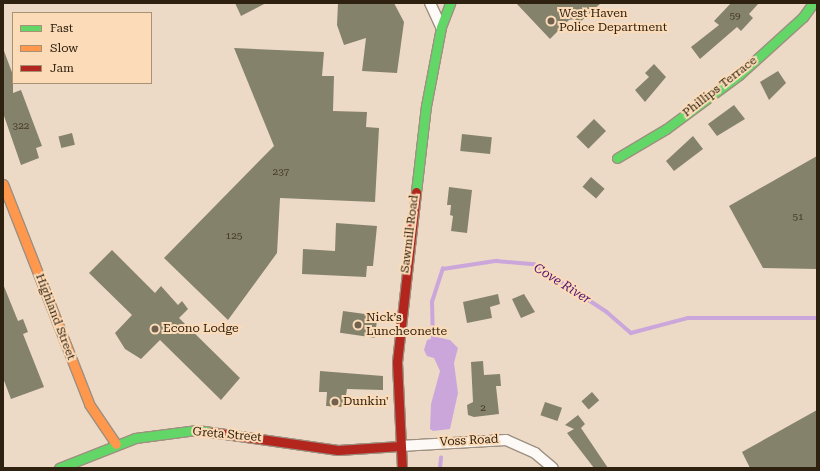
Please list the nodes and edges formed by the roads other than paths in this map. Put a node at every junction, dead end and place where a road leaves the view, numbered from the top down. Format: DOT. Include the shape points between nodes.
graph roads {
  1 [pos="430,3"];
  2 [pos="450,3"];
  3 [pos="813,3"];
  4 [pos="441,27"];
  5 [pos="617,158"];
  6 [pos="3,184"];
  7 [pos="116,444"];
  8 [pos="400,446"];
  9 [pos="60,468"];
  10 [pos="402,468"];
  11 [pos="553,468"];
  1 -- 4 [label="street"];
  2 -- 4 [label="street, Sawmill Road"];
  3 -- 5 [label="street, Phillips Terrace" via="803,17 740,75 666,129"];
  4 -- 8 [label="street, Sawmill Road" via="426,106 402,304 397,362"];
  6 -- 7 [label="street, Highland Street" via="89,404"];
  7 -- 8 [label="street, Greta Street" via="135,438 196,430 253,435 325,448"];
  7 -- 9 [label="street, Greta Street"];
  8 -- 10 [label="street, Sawmill Road"];
  8 -- 11 [label="street, Voss Road" via="501,439 525,447"];
}
